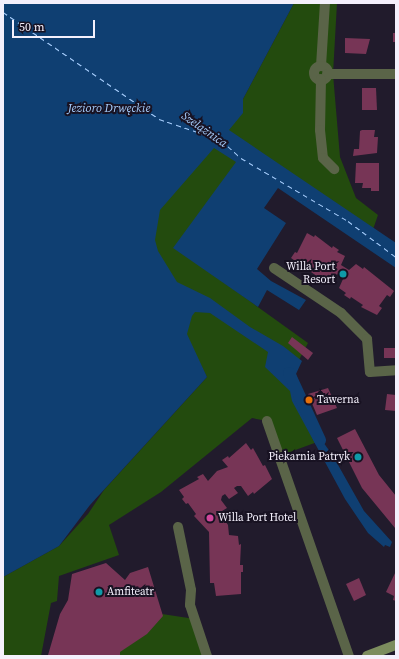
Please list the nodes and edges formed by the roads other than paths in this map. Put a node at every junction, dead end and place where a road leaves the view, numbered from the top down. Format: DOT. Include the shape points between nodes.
graph roads {
  1 [pos="325,3"];
  2 [pos="323,73"];
  3 [pos="396,74"];
  4 [pos="334,169"];
  5 [pos="274,268"];
  6 [pos="396,370"];
  7 [pos="266,421"];
  8 [pos="178,527"];
  9 [pos="396,645"];
  10 [pos="207,656"];
  11 [pos="349,656"];
  12 [pos="367,656"];
  1 -- 2 [label="street"];
  2 -- 3 [label="street"];
  2 -- 4 [label="street" via="320,130 323,158"];
  5 -- 6 [label="street" via="341,313 367,339 370,372"];
  7 -- 11 [label="street"];
  8 -- 10 [label="street" via="191,590 190,605"];
  9 -- 12 [label="main road"];
}
